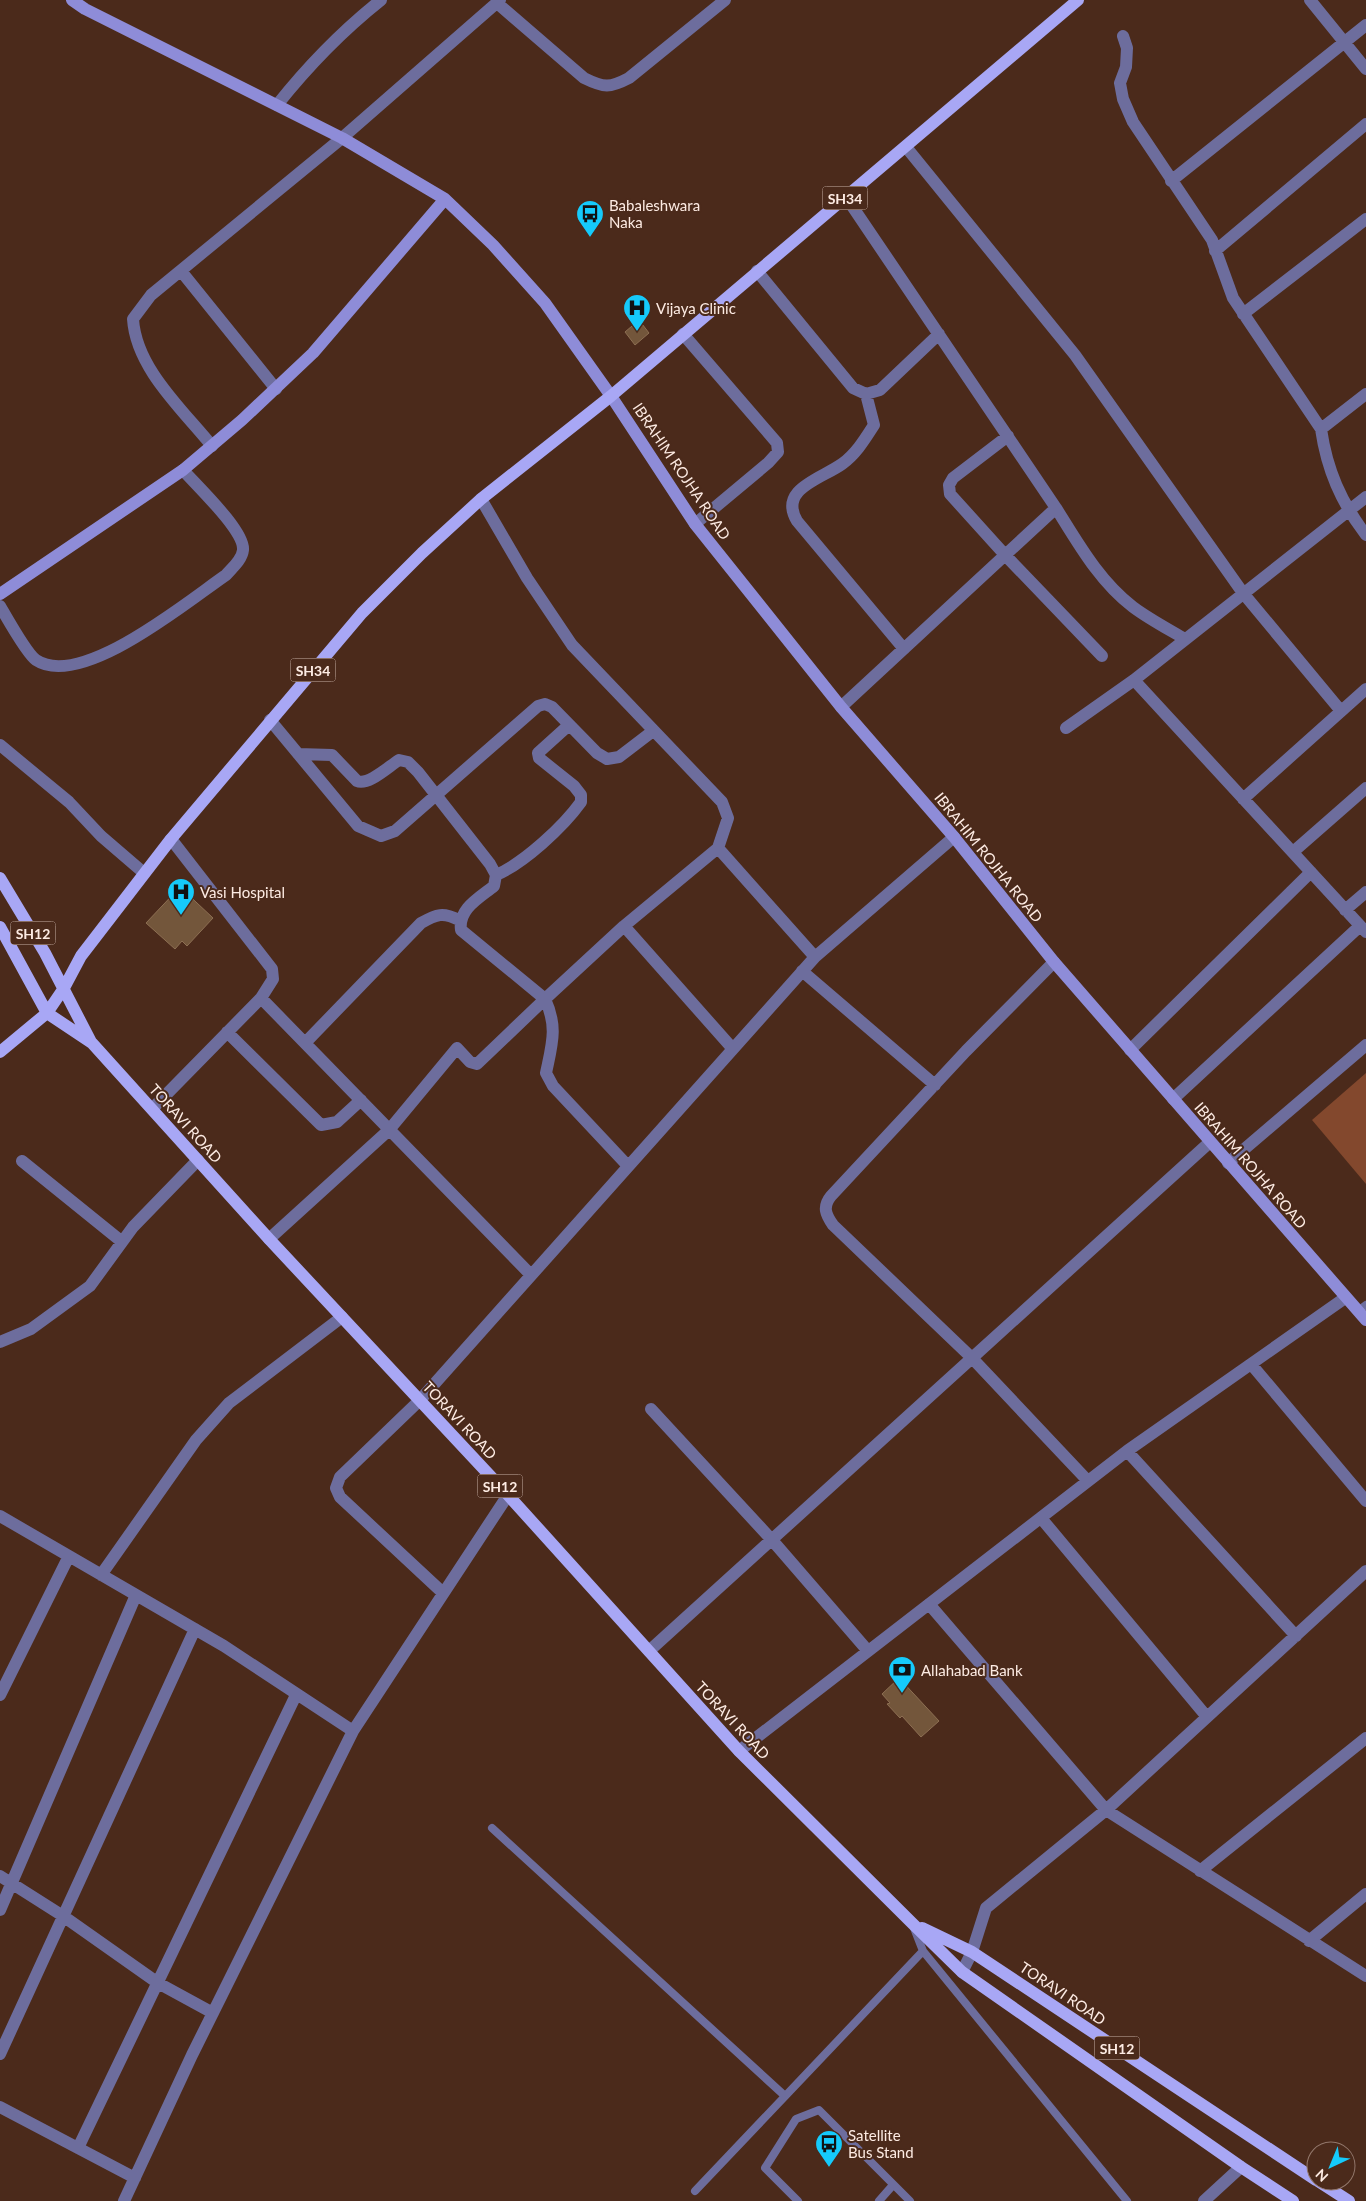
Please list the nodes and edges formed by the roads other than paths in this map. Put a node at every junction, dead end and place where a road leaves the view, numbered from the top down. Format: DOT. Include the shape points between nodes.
graph roads {
  1 [pos="72,0"];
  2 [pos="381,0"];
  3 [pos="725,0"];
  4 [pos="1078,0"];
  5 [pos="1310,0"];
  6 [pos="499,2"];
  7 [pos="1366,25"];
  8 [pos="1123,36"];
  9 [pos="1344,42"];
  10 [pos="1366,69"];
  11 [pos="277,105"];
  12 [pos="1366,124"];
  13 [pos="342,138"];
  14 [pos="906,147"];
  15 [pos="1172,181"];
  16 [pos="846,197"];
  17 [pos="445,199"];
  18 [pos="1366,218"];
  19 [pos="1216,250"];
  20 [pos="181,271"];
  21 [pos="758,271"];
  22 [pos="1243,314"];
  23 [pos="683,334"];
  24 [pos="939,334"];
  25 [pos="276,389"];
  26 [pos="866,394"];
  27 [pos="1366,394"];
  28 [pos="611,396"];
  29 [pos="1321,429"];
  30 [pos="1008,436"];
  31 [pos="212,446"];
  32 [pos="183,470"];
  33 [pos="1366,496"];
  34 [pos="481,499"];
  35 [pos="1056,508"];
  36 [pos="1348,511"];
  37 [pos="695,524"];
  38 [pos="1366,535"];
  39 [pos="1006,556"];
  40 [pos="1243,593"];
  41 [pos="0,594"];
  42 [pos="0,606"];
  43 [pos="1185,640"];
  44 [pos="904,649"];
  45 [pos="1102,656"];
  46 [pos="1134,680"];
  47 [pos="1366,689"];
  48 [pos="841,707"];
  49 [pos="1341,711"];
  50 [pos="270,720"];
  51 [pos="569,725"];
  52 [pos="1066,728"];
  53 [pos="653,731"];
  54 [pos="0,745"];
  55 [pos="298,754"];
  56 [pos="1366,788"];
  57 [pos="436,797"];
  58 [pos="1243,799"];
  59 [pos="954,837"];
  60 [pos="171,839"];
  61 [pos="718,848"];
  62 [pos="1292,852"];
  63 [pos="1311,872"];
  64 [pos="144,873"];
  65 [pos="496,874"];
  66 [pos="0,878"];
  67 [pos="1366,892"];
  68 [pos="1345,910"];
  69 [pos="459,920"];
  70 [pos="0,926"];
  71 [pos="624,926"];
  72 [pos="1363,929"];
  73 [pos="815,957"];
  74 [pos="1054,962"];
  75 [pos="802,971"];
  76 [pos="64,988"];
  77 [pos="261,998"];
  78 [pos="545,999"];
  79 [pos="47,1013"];
  80 [pos="228,1032"];
  81 [pos="304,1042"];
  82 [pos="92,1043"];
  83 [pos="1366,1045"];
  84 [pos="733,1049"];
  85 [pos="1130,1050"];
  86 [pos="0,1052"];
  87 [pos="935,1085"];
  88 [pos="1173,1099"];
  89 [pos="361,1100"];
  90 [pos="152,1109"];
  91 [pos="389,1130"];
  92 [pos="1210,1142"];
  93 [pos="198,1160"];
  94 [pos="22,1161"];
  95 [pos="1228,1163"];
  96 [pos="628,1166"];
  97 [pos="269,1238"];
  98 [pos="122,1241"];
  99 [pos="531,1275"];
  100 [pos="1345,1298"];
  101 [pos="1363,1312"];
  102 [pos="342,1317"];
  103 [pos="0,1342"];
  104 [pos="972,1358"];
  105 [pos="1251,1364"];
  106 [pos="420,1400"];
  107 [pos="651,1409"];
  108 [pos="1127,1451"];
  109 [pos="1088,1481"];
  110 [pos="508,1495"];
  111 [pos="1366,1501"];
  112 [pos="0,1516"];
  113 [pos="1040,1518"];
  114 [pos="772,1540"];
  115 [pos="69,1556"];
  116 [pos="1366,1571"];
  117 [pos="101,1574"];
  118 [pos="442,1592"];
  119 [pos="136,1595"];
  120 [pos="929,1604"];
  121 [pos="195,1629"];
  122 [pos="1296,1636"];
  123 [pos="648,1651"];
  124 [pos="868,1651"];
  125 [pos="0,1695"];
  126 [pos="296,1695"];
  127 [pos="1207,1717"];
  128 [pos="353,1731"];
  129 [pos="1366,1738"];
  130 [pos="739,1752"];
  131 [pos="1106,1810"];
  132 [pos="492,1828"];
  133 [pos="1200,1871"];
  134 [pos="0,1876"];
  135 [pos="12,1883"];
  136 [pos="1366,1894"];
  137 [pos="0,1910"];
  138 [pos="63,1916"];
  139 [pos="913,1924"];
  140 [pos="1309,1941"];
  141 [pos="923,1951"];
  142 [pos="972,1952"];
  143 [pos="962,1972"];
  144 [pos="1366,1976"];
  145 [pos="158,1983"];
  146 [pos="214,2013"];
  147 [pos="0,2054"];
  148 [pos="785,2096"];
  149 [pos="0,2107"];
  150 [pos="78,2148"];
  151 [pos="1241,2168"];
  152 [pos="1306,2173"];
  153 [pos="135,2178"];
  154 [pos="893,2185"];
  155 [pos="694,2191"];
  156 [pos="1334,2191"];
  157 [pos="124,2201"];
  158 [pos="798,2201"];
  159 [pos="879,2201"];
  160 [pos="910,2201"];
  161 [pos="1127,2201"];
  162 [pos="1204,2201"];
  163 [pos="1293,2201"];
  164 [pos="1349,2201"];
  1 -- 11 [label="street, IBRAHIM ROJHA ROAD"];
  2 -- 11 [label="street" via="303,71"];
  3 -- 6 [label="street" via="629,78 613,87 598,85 584,78"];
  4 -- 14 [label="main road, SH34"];
  5 -- 9 [label="street"];
  6 -- 13 [label="street"];
  7 -- 9 [label="street"];
  8 -- 15 [label="street" via="1127,48 1126,67 1120,83 1123,99 1133,122"];
  9 -- 10 [label="street"];
  9 -- 15 [label="street"];
  11 -- 13 [label="street, IBRAHIM ROJHA ROAD"];
  12 -- 19 [label="street"];
  13 -- 17 [label="street, IBRAHIM ROJHA ROAD"];
  13 -- 20 [label="street"];
  14 -- 16 [label="main road, SH34"];
  14 -- 40 [label="street" via="1075,355"];
  15 -- 19 [label="street"];
  16 -- 21 [label="main road, SH34"];
  16 -- 24 [label="street"];
  17 -- 25 [label="street" via="313,352"];
  17 -- 28 [label="street, IBRAHIM ROJHA ROAD" via="493,245 545,303"];
  18 -- 22 [label="street"];
  19 -- 22 [label="street" via="1233,298"];
  20 -- 25 [label="street"];
  20 -- 31 [label="street" via="151,295 133,319 134,337 144,362"];
  21 -- 23 [label="main road, SH34"];
  21 -- 26 [label="street" via="853,388"];
  22 -- 29 [label="street"];
  23 -- 28 [label="main road, SH34"];
  23 -- 37 [label="street" via="777,443 778,452"];
  24 -- 26 [label="street" via="880,390"];
  24 -- 30 [label="street"];
  25 -- 31 [label="street"];
  26 -- 44 [label="street" via="874,425 862,445 843,463 802,488 792,500 791,510"];
  27 -- 29 [label="street"];
  28 -- 34 [label="main road, SH34"];
  28 -- 37 [label="street, IBRAHIM ROJHA ROAD"];
  29 -- 36 [label="street" via="1325,459"];
  30 -- 35 [label="street"];
  30 -- 39 [label="street" via="953,478 949,485 950,494"];
  31 -- 32 [label="street"];
  32 -- 41 [label="street"];
  32 -- 42 [label="street" via="236,528 244,548 240,559 226,575 118,648 76,664 51,666 35,659"];
  33 -- 36 [label="street"];
  34 -- 50 [label="main road, SH34" via="362,613"];
  34 -- 53 [label="street" via="527,578 572,645"];
  35 -- 39 [label="street"];
  35 -- 43 [label="street" via="1092,566 1112,587 1132,607"];
  36 -- 38 [label="street"];
  36 -- 40 [label="street"];
  37 -- 48 [label="street, IBRAHIM ROJHA ROAD"];
  39 -- 44 [label="street"];
  39 -- 45 [label="street"];
  40 -- 43 [label="street"];
  40 -- 49 [label="street"];
  43 -- 46 [label="street"];
  44 -- 48 [label="street"];
  46 -- 52 [label="street"];
  46 -- 58 [label="street"];
  47 -- 49 [label="street"];
  48 -- 59 [label="street, IBRAHIM ROJHA ROAD"];
  49 -- 58 [label="street"];
  50 -- 55 [label="street"];
  50 -- 60 [label="main road, SH34"];
  51 -- 53 [label="street" via="606,759 619,757"];
  51 -- 57 [label="street" via="552,706 538,706"];
  51 -- 65 [label="street" via="538,753 539,758 574,786 581,795 581,802 525,858"];
  53 -- 61 [label="street" via="722,802 728,818"];
  54 -- 64 [label="street" via="69,802 101,836"];
  55 -- 57 [label="street" via="332,755 362,783 368,783 399,760 408,762"];
  55 -- 57 [label="street" via="358,826 381,836 395,831"];
  56 -- 62 [label="street"];
  57 -- 65 [label="street"];
  58 -- 62 [label="street"];
  59 -- 73 [label="street"];
  59 -- 74 [label="street, IBRAHIM ROJHA ROAD"];
  60 -- 64 [label="main road, SH34"];
  60 -- 77 [label="street" via="272,969 273,979"];
  61 -- 71 [label="street"];
  61 -- 73 [label="street"];
  62 -- 63 [label="street"];
  63 -- 68 [label="street"];
  63 -- 85 [label="street"];
  64 -- 76 [label="main road, SH34" via="81,956"];
  65 -- 69 [label="street" via="494,886 467,907"];
  66 -- 76 [label="main road, SH12"];
  67 -- 68 [label="street"];
  68 -- 72 [label="street"];
  69 -- 78 [label="street" via="461,930"];
  69 -- 81 [label="street" via="447,914 437,914 421,923"];
  70 -- 79 [label="main road, SH12"];
  71 -- 78 [label="street"];
  71 -- 84 [label="street"];
  72 -- 88 [label="street"];
  73 -- 75 [label="street"];
  74 -- 85 [label="street, IBRAHIM ROJHA ROAD"];
  74 -- 87 [label="street"];
  75 -- 84 [label="street"];
  75 -- 87 [label="street"];
  76 -- 79 [label="main road, SH34"];
  76 -- 82 [label="main road, SH12"];
  77 -- 80 [label="street"];
  77 -- 81 [label="street"];
  78 -- 91 [label="street" via="478,1064 470,1062 457,1048"];
  78 -- 96 [label="street" via="553,1016 554,1031 546,1073 553,1086"];
  79 -- 82 [label="main road, SH12"];
  79 -- 86 [label="main road"];
  80 -- 89 [label="street" via="321,1125 337,1122"];
  80 -- 90 [label="street"];
  81 -- 89 [label="street"];
  82 -- 90 [label="main road, TORAVI ROAD / SH12"];
  83 -- 95 [label="street"];
  84 -- 96 [label="street"];
  85 -- 88 [label="street, IBRAHIM ROJHA ROAD"];
  87 -- 104 [label="street" via="831,1196 825,1206 826,1214 833,1225"];
  88 -- 92 [label="street, IBRAHIM ROJHA ROAD"];
  89 -- 91 [label="street"];
  90 -- 93 [label="main road, TORAVI ROAD / SH12"];
  91 -- 97 [label="street"];
  91 -- 99 [label="street"];
  92 -- 95 [label="street, IBRAHIM ROJHA ROAD"];
  92 -- 104 [label="street"];
  93 -- 97 [label="main road, TORAVI ROAD / SH12"];
  93 -- 98 [label="street"];
  94 -- 98 [label="street"];
  95 -- 100 [label="street, IBRAHIM ROJHA ROAD"];
  96 -- 99 [label="street"];
  97 -- 102 [label="main road, TORAVI ROAD / SH12"];
  98 -- 103 [label="street" via="90,1286 30,1329"];
  99 -- 106 [label="street"];
  100 -- 101 [label="street, IBRAHIM ROJHA ROAD"];
  100 -- 105 [label="street"];
  102 -- 106 [label="main road, TORAVI ROAD / SH12"];
  102 -- 117 [label="street" via="228,1403 196,1440"];
  104 -- 109 [label="street"];
  104 -- 114 [label="street"];
  105 -- 108 [label="street"];
  105 -- 111 [label="street"];
  106 -- 110 [label="main road, TORAVI ROAD / SH12"];
  106 -- 118 [label="street" via="340,1476 336,1488 340,1497"];
  107 -- 114 [label="street"];
  108 -- 109 [label="street"];
  108 -- 122 [label="street"];
  109 -- 113 [label="street"];
  110 -- 118 [label="street"];
  110 -- 123 [label="main road, TORAVI ROAD / SH12"];
  112 -- 115 [label="street"];
  113 -- 120 [label="street"];
  113 -- 127 [label="street"];
  114 -- 123 [label="street"];
  114 -- 124 [label="street"];
  115 -- 117 [label="street"];
  115 -- 125 [label="street"];
  116 -- 122 [label="street"];
  117 -- 119 [label="street"];
  118 -- 128 [label="street"];
  119 -- 121 [label="street"];
  119 -- 135 [label="street"];
  120 -- 124 [label="street"];
  120 -- 131 [label="street"];
  121 -- 126 [label="street"];
  121 -- 138 [label="street"];
  122 -- 127 [label="street"];
  123 -- 130 [label="main road, TORAVI ROAD / SH12"];
  124 -- 130 [label="street"];
  126 -- 128 [label="street"];
  126 -- 145 [label="street"];
  127 -- 131 [label="street"];
  128 -- 146 [label="street"];
  129 -- 133 [label="street"];
  130 -- 139 [label="main road, TORAVI ROAD / SH12"];
  131 -- 133 [label="street"];
  131 -- 142 [label="street" via="986,1908"];
  132 -- 148 [label="lane"];
  133 -- 140 [label="street"];
  134 -- 135 [label="street"];
  135 -- 137 [label="street"];
  135 -- 138 [label="street"];
  136 -- 140 [label="street"];
  138 -- 145 [label="street"];
  138 -- 147 [label="street"];
  139 -- 141 [label="lane"];
  139 -- 142 [label="main road, TORAVI ROAD / SH12"];
  139 -- 143 [label="main road, TORAVI ROAD / SH12"];
  140 -- 144 [label="street"];
  141 -- 148 [label="lane"];
  141 -- 161 [label="lane"];
  142 -- 143 [label="street"];
  142 -- 152 [label="main road, TORAVI ROAD / SH12"];
  143 -- 151 [label="main road, TORAVI ROAD / SH12"];
  145 -- 146 [label="street"];
  145 -- 150 [label="street"];
  146 -- 153 [label="street"];
  148 -- 155 [label="lane"];
  149 -- 150 [label="street"];
  150 -- 153 [label="street"];
  151 -- 162 [label="street"];
  151 -- 163 [label="main road, TORAVI ROAD / SH12"];
  153 -- 157 [label="street"];
  154 -- 158 [label="lane" via="819,2110 796,2118 765,2168"];
  154 -- 159 [label="lane"];
  154 -- 160 [label="lane"];
  156 -- 164 [label="main road, TORAVI ROAD / SH12"];
}
